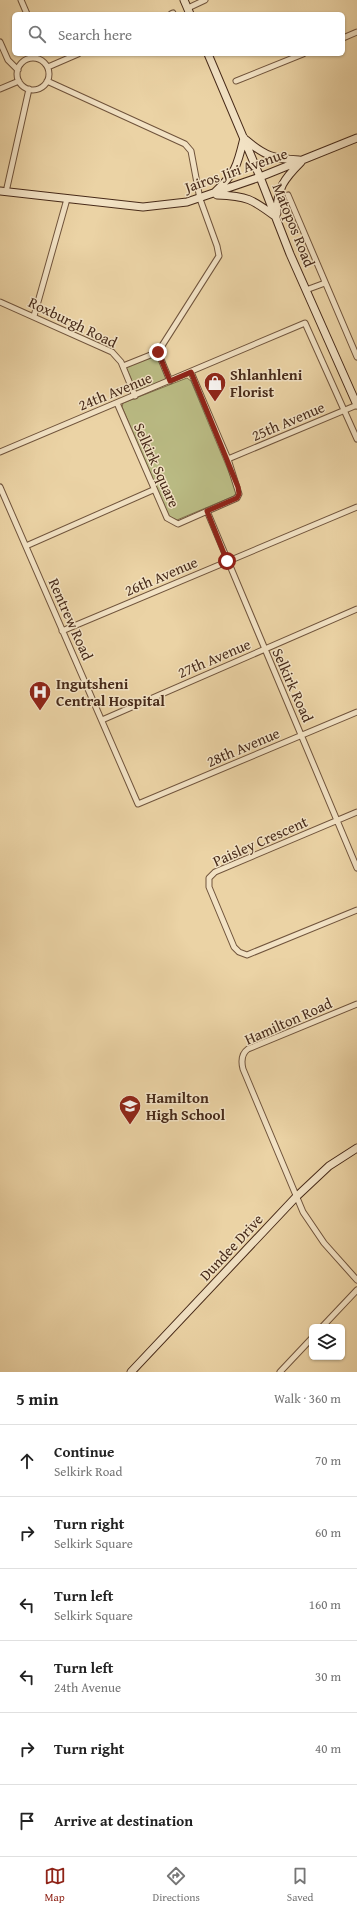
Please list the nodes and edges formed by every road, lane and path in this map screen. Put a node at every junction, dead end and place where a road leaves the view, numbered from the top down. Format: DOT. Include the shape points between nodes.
graph roads {
  1 [pos="21,0"];
  2 [pos="184,0"];
  3 [pos="205,0"];
  4 [pos="189,11"];
  5 [pos="26,12"];
  6 [pos="357,32"];
  7 [pos="345,37"];
  8 [pos="0,42"];
  9 [pos="39,56"];
  10 [pos="73,56"];
  11 [pos="209,56"];
  12 [pos="298,56"];
  13 [pos="48,67"];
  14 [pos="18,70"];
  15 [pos="19,81"];
  16 [pos="47,81"];
  17 [pos="236,81"];
  18 [pos="0,89"];
  19 [pos="29,89"];
  20 [pos="244,138"];
  21 [pos="357,138"];
  22 [pos="302,160"];
  23 [pos="260,177"];
  24 [pos="3,192"];
  25 [pos="212,194"];
  26 [pos="288,195"];
  27 [pos="67,199"];
  28 [pos="200,199"];
  29 [pos="277,219"];
  30 [pos="325,283"];
  31 [pos="306,290"];
  32 [pos="0,302"];
  33 [pos="34,316"];
  34 [pos="158,352"];
  35 [pos="357,357"];
  36 [pos="123,366"];
  37 [pos="191,372"];
  38 [pos="170,381"];
  39 [pos="135,396"];
  40 [pos="117,403"];
  41 [pos="357,405"];
  42 [pos="344,410"];
  43 [pos="357,439"];
  44 [pos="0,452"];
  45 [pos="228,459"];
  46 [pos="0,487"];
  47 [pos="153,490"];
  48 [pos="357,507"];
  49 [pos="207,511"];
  50 [pos="26,546"];
  51 [pos="227,561"];
  52 [pos="357,609"];
  53 [pos="62,631"];
  54 [pos="264,649"];
  55 [pos="357,712"];
  56 [pos="102,720"];
  57 [pos="302,735"];
  58 [pos="138,804"];
  59 [pos="357,812"];
  60 [pos="337,820"];
  61 [pos="357,868"];
  62 [pos="357,910"];
  63 [pos="357,1004"];
  64 [pos="357,1148"];
  65 [pos="296,1197"];
  66 [pos="357,1280"];
  67 [pos="357,1290"];
  68 [pos="325,1324"];
  69 [pos="309,1341"];
  70 [pos="131,1372"];
  71 [pos="280,1372"];
  1 -- 5 [label="street"];
  2 -- 4 [label="main road"];
  3 -- 4 [label="street"];
  6 -- 7 [label="street"];
  8 -- 14 [label="street" via="8,60"];
  9 -- 13 [label="street"];
  9 -- 14 [label="street" via="26,60"];
  10 -- 13 [label="street"];
  11 -- 20 [label="main road, Matopos Road"];
  12 -- 17 [label="street"];
  13 -- 16 [label="street"];
  14 -- 15 [label="street"];
  15 -- 18 [label="street"];
  15 -- 19 [label="street"];
  16 -- 19 [label="street" via="40,88"];
  16 -- 28 [label="street" via="188,147 192,151"];
  19 -- 24 [label="street"];
  20 -- 22 [label="main road" via="278,160"];
  20 -- 23 [label="main road, Matopos Road"];
  20 -- 25 [label="main road" via="237,167"];
  21 -- 22 [label="main road, Jairos Jiri Avenue"];
  22 -- 23 [label="main road, Jairos Jiri Avenue"];
  22 -- 29 [label="main road" via="282,183 277,203"];
  23 -- 25 [label="main road, Jairos Jiri Avenue"];
  23 -- 29 [label="main road, Matopos Road"];
  24 -- 27 [label="main road, Jairos Jiri Avenue"];
  25 -- 28 [label="main road, Jairos Jiri Avenue"];
  25 -- 29 [label="main road" via="247,198"];
  26 -- 30 [label="street"];
  27 -- 28 [label="main road, Jairos Jiri Avenue" via="143,207"];
  27 -- 33 [label="street"];
  28 -- 34 [label="street" via="219,256"];
  29 -- 31 [label="main road, Matopos Road"];
  30 -- 31 [label="street"];
  30 -- 35 [label="street"];
  31 -- 41 [label="main road, Matopos Road"];
  32 -- 33 [label="street, Roxburgh Road"];
  33 -- 36 [label="street, Roxburgh Road" via="108,349 117,356"];
  34 -- 36 [label="street"];
  34 -- 38 [label="street"];
  36 -- 39 [label="street, Roxburgh Road"];
  37 -- 38 [label="street, 24th Avenue"];
  37 -- 42 [label="street, 24th Avenue" via="305,323"];
  37 -- 45 [label="street, Selkirk Square"];
  38 -- 39 [label="street, 24th Avenue"];
  39 -- 40 [label="street, 24th Avenue"];
  40 -- 44 [label="street, 24th Avenue"];
  40 -- 47 [label="street, Selkirk Square"];
  41 -- 42 [label="street, 25th Avenue"];
  42 -- 43 [label="street"];
  42 -- 45 [label="street, 25th Avenue"];
  45 -- 49 [label="street, Selkirk Square" via="239,496"];
  46 -- 50 [label="street, Rentrew Road"];
  47 -- 49 [label="street, Selkirk Square" via="167,518 172,522 178,524"];
  47 -- 50 [label="street"];
  48 -- 51 [label="street, 26th Avenue"];
  49 -- 51 [label="street, Selkirk Road"];
  50 -- 53 [label="street, Rentrew Road"];
  51 -- 53 [label="street, 26th Avenue"];
  51 -- 54 [label="street, Selkirk Road"];
  52 -- 54 [label="street, 27th Avenue"];
  53 -- 56 [label="street, Rentrew Road"];
  54 -- 56 [label="street, 27th Avenue"];
  54 -- 57 [label="street, Selkirk Road"];
  55 -- 57 [label="street, 28th Avenue"];
  56 -- 58 [label="street, Rentrew Road"];
  57 -- 58 [label="street, 28th Avenue"];
  57 -- 60 [label="street, Selkirk Road"];
  59 -- 60 [label="street, Paisley Crescent"];
  60 -- 61 [label="street, Selkirk Road"];
  60 -- 62 [label="street, Paisley Crescent" via="215,872 210,878 209,887 236,950 247,955"];
  63 -- 65 [label="street, Hamilton Road" via="248,1049 242,1057 243,1069"];
  64 -- 65 [label="main road, Dundee Drive" via="329,1166"];
  65 -- 66 [label="street" via="324,1244"];
  65 -- 70 [label="main road, Dundee Drive"];
  67 -- 68 [label="street"];
  69 -- 71 [label="street"];
}
